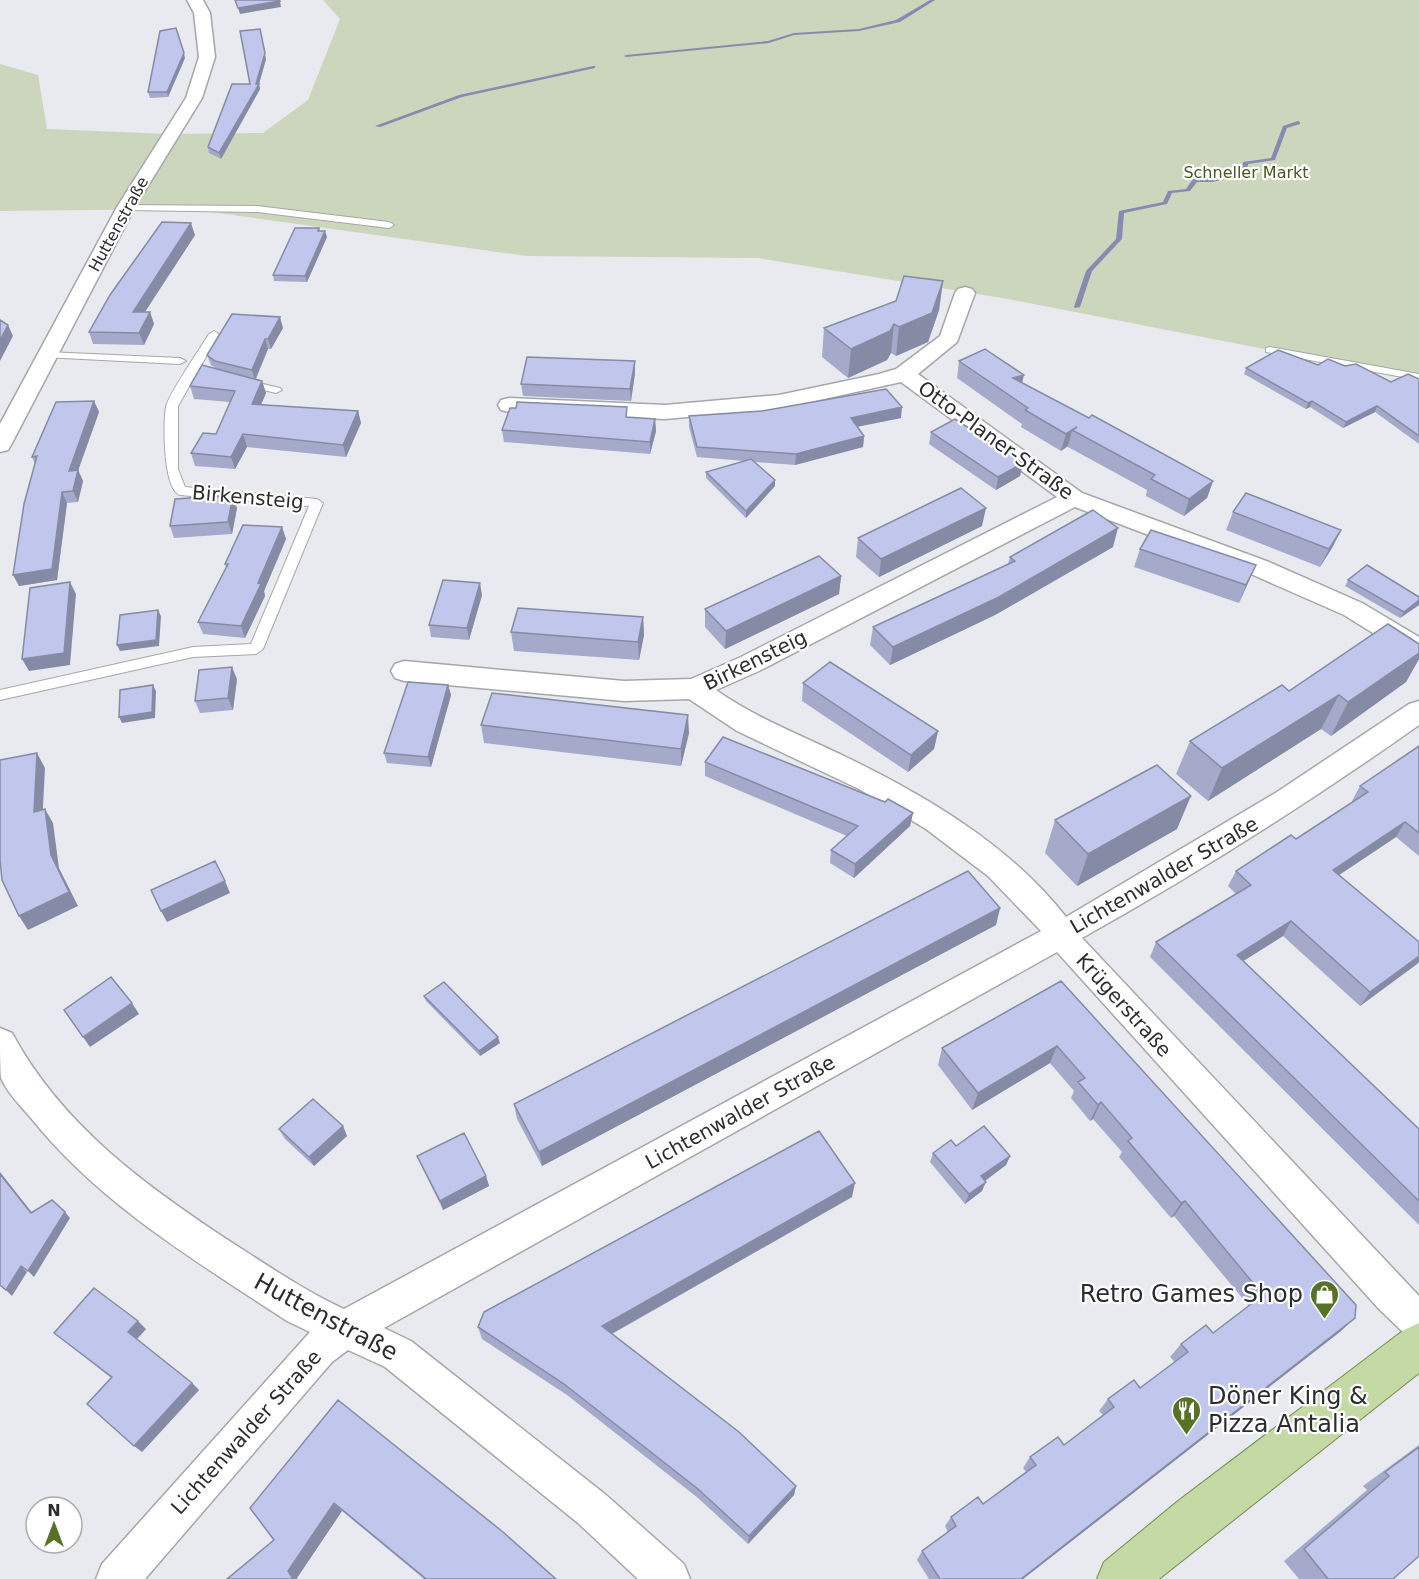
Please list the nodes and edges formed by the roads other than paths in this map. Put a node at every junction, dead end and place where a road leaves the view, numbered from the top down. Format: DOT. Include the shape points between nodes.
graph roads {
  1 [pos="195,0"];
  2 [pos="126,207"];
  3 [pos="389,225"];
  4 [pos="965,293"];
  5 [pos="214,334"];
  6 [pos="1270,350"];
  7 [pos="47,355"];
  8 [pos="180,361"];
  9 [pos="904,374"];
  10 [pos="1419,377"];
  11 [pos="234,380"];
  12 [pos="276,390"];
  13 [pos="509,405"];
  14 [pos="0,445"];
  15 [pos="1074,498"];
  16 [pos="1419,650"];
  17 [pos="404,671"];
  18 [pos="694,689"];
  19 [pos="0,695"];
  20 [pos="1419,711"];
  21 [pos="1063,935"];
  22 [pos="0,1043"];
  23 [pos="1419,1322"];
  24 [pos="347,1328"];
  25 [pos="1419,1345"];
  26 [pos="117,1579"];
  27 [pos="669,1579"];
  28 [pos="1121,1579"];
  1 -- 2 [label="street, Huttenstraße" via="206,34 207,57 202,76 194,98"];
  2 -- 3 [label="lane" via="256,210"];
  2 -- 7 [label="street, Huttenstraße"];
  4 -- 9 [label="street" via="950,338"];
  5 -- 19 [label="lane, Birkensteig" via="199,368 172,406 172,469 180,491 317,503 256,649 193,652"];
  6 -- 10 [label="lane"];
  7 -- 8 [label="lane"];
  7 -- 14 [label="street, Huttenstraße"];
  9 -- 13 [label="street" via="779,402 665,412"];
  9 -- 15 [label="street, Otto-Planer-Straße"];
  11 -- 12 [label="lane"];
  15 -- 16 [label="street, Otto-Planer-Straße" via="1322,595 1353,609"];
  15 -- 18 [label="street, Birkensteig"];
  17 -- 18 [label="street, Birkensteig" via="624,691"];
  18 -- 21 [label="street, Krügerstraße" via="746,723 833,763 932,818 1005,874"];
  20 -- 21 [label="street, Lichtenwalder Straße" via="1228,840"];
  21 -- 23 [label="street, Krügerstraße" via="1076,954"];
  21 -- 24 [label="street, Lichtenwalder Straße"];
  22 -- 24 [label="street, Huttenstraße" via="18,1077 59,1127 152,1211 300,1308"];
  24 -- 26 [label="street, Lichtenwalder Straße" via="319,1349"];
  24 -- 27 [label="street, Huttenstraße" via="398,1354 592,1509"];
  25 -- 28 [label="main road"];
}
